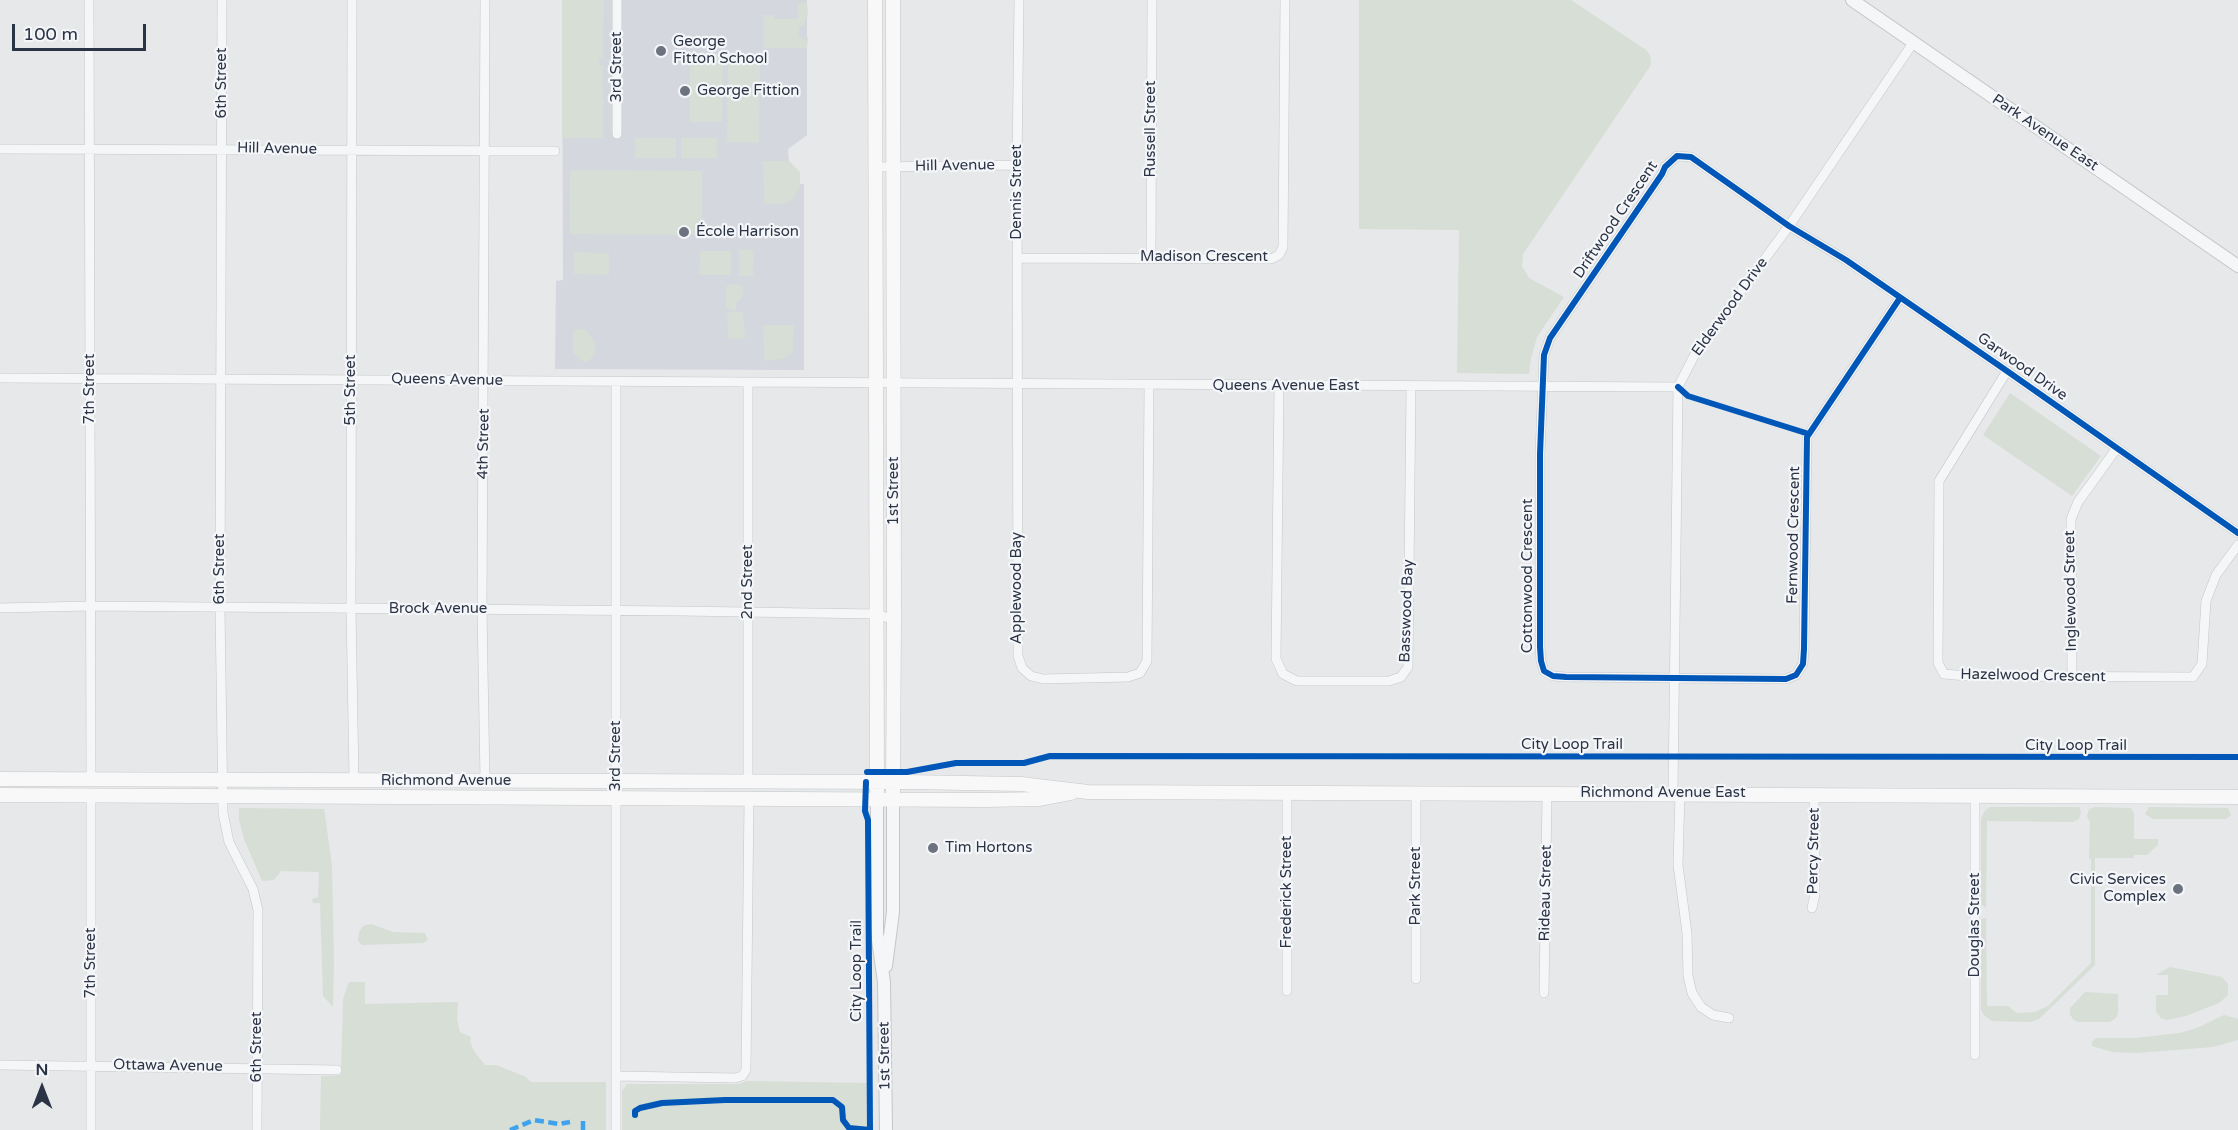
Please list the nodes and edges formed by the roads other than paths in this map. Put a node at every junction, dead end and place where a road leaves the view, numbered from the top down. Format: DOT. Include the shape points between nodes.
graph roads {
  1 [pos="89,0"];
  2 [pos="222,0"];
  3 [pos="352,0"];
  4 [pos="485,0"];
  5 [pos="617,0"];
  6 [pos="875,0"];
  7 [pos="893,0"];
  8 [pos="1019,0"];
  9 [pos="1152,0"];
  10 [pos="1285,0"];
  11 [pos="1852,0"];
  12 [pos="1913,43"];
  13 [pos="616,134"];
  14 [pos="0,148"];
  15 [pos="90,148"];
  16 [pos="222,148"];
  17 [pos="484,149"];
  18 [pos="352,150"];
  19 [pos="555,151"];
  20 [pos="1017,165"];
  21 [pos="875,167"];
  22 [pos="892,167"];
  23 [pos="1789,226"];
  24 [pos="1151,257"];
  25 [pos="1017,258"];
  26 [pos="2238,266"];
  27 [pos="1900,298"];
  28 [pos="2007,371"];
  29 [pos="0,378"];
  30 [pos="90,378"];
  31 [pos="221,379"];
  32 [pos="351,379"];
  33 [pos="485,382"];
  34 [pos="616,382"];
  35 [pos="748,383"];
  36 [pos="877,384"];
  37 [pos="894,384"];
  38 [pos="1018,385"];
  39 [pos="1149,386"];
  40 [pos="1280,386"];
  41 [pos="1411,387"];
  42 [pos="1542,387"];
  43 [pos="1678,387"];
  44 [pos="2117,448"];
  45 [pos="2238,533"];
  46 [pos="2238,545"];
  47 [pos="90,606"];
  48 [pos="220,607"];
  49 [pos="0,608"];
  50 [pos="351,608"];
  51 [pos="482,609"];
  52 [pos="616,611"];
  53 [pos="748,613"];
  54 [pos="877,614"];
  55 [pos="894,620"];
  56 [pos="2072,676"];
  57 [pos="1673,678"];
  58 [pos="0,778"];
  59 [pos="91,778"];
  60 [pos="223,779"];
  61 [pos="354,780"];
  62 [pos="484,781"];
  63 [pos="616,781"];
  64 [pos="748,782"];
  65 [pos="877,782"];
  66 [pos="892,782"];
  67 [pos="1088,792"];
  68 [pos="1287,792"];
  69 [pos="1416,793"];
  70 [pos="1547,793"];
  71 [pos="1676,794"];
  72 [pos="1814,794"];
  73 [pos="0,795"];
  74 [pos="91,796"];
  75 [pos="223,796"];
  76 [pos="1975,796"];
  77 [pos="2238,797"];
  78 [pos="748,798"];
  79 [pos="616,799"];
  80 [pos="877,799"];
  81 [pos="892,799"];
  82 [pos="1812,908"];
  83 [pos="1416,979"];
  84 [pos="884,982"];
  85 [pos="1287,992"];
  86 [pos="1544,993"];
  87 [pos="1729,1018"];
  88 [pos="1975,1055"];
  89 [pos="0,1065"];
  90 [pos="91,1065"];
  91 [pos="257,1068"];
  92 [pos="337,1070"];
  93 [pos="616,1076"];
  94 [pos="91,1130"];
  95 [pos="257,1130"];
  96 [pos="616,1130"];
  97 [pos="886,1130"];
  1 -- 15 [label="street, 7th Street"];
  2 -- 16 [label="street, 6th Street"];
  3 -- 18 [label="street, 5th Street"];
  4 -- 17 [label="street, 4th Street"];
  5 -- 13 [label="street, 3rd Street"];
  6 -- 21 [label="main road, 1st Street"];
  7 -- 22 [label="main road, 1st Street"];
  8 -- 20 [label="street, Dennis Street"];
  9 -- 24 [label="street, Russell Street"];
  10 -- 24 [label="street, Madison Crescent" via="1283,247 1279,255 1271,259"];
  11 -- 12 [label="street, Park Avenue East"];
  12 -- 23 [label="street, Elderwood Drive"];
  12 -- 26 [label="street, Park Avenue East"];
  14 -- 15 [label="street, Hill Avenue"];
  15 -- 16 [label="street, Hill Avenue"];
  15 -- 30 [label="street, 7th Street"];
  16 -- 18 [label="street, Hill Avenue"];
  16 -- 31 [label="street, 6th Street"];
  17 -- 18 [label="street, Hill Avenue"];
  17 -- 19 [label="street, Hill Avenue"];
  17 -- 33 [label="street, 4th Street"];
  18 -- 32 [label="street, 5th Street"];
  20 -- 22 [label="street, Hill Avenue"];
  20 -- 25 [label="street, Dennis Street"];
  21 -- 22 [label="street, Hill Avenue"];
  21 -- 36 [label="main road, 1st Street"];
  22 -- 37 [label="main road, 1st Street"];
  23 -- 27 [label="street, Garwood Drive"];
  23 -- 42 [label="street, Driftwood Crescent" via="1691,157 1677,156 1665,166 1550,338 1544,355"];
  23 -- 43 [label="street, Elderwood Drive" via="1695,354"];
  24 -- 25 [label="street, Madison Crescent"];
  25 -- 38 [label="street, Dennis Street"];
  27 -- 28 [label="street, Garwood Drive"];
  27 -- 57 [label="street, Fernwood Crescent" via="1807,437 1803,664 1796,675 1786,680"];
  28 -- 44 [label="street, Garwood Drive"];
  28 -- 56 [label="street, Hazelwood Crescent" via="1939,481 1938,663 1944,674"];
  29 -- 30 [label="street, Queens Avenue"];
  30 -- 31 [label="street, Queens Avenue"];
  30 -- 47 [label="street, 7th Street"];
  31 -- 32 [label="street, Queens Avenue"];
  31 -- 48 [label="street, 6th Street"];
  32 -- 33 [label="street, Queens Avenue"];
  32 -- 50 [label="street, 5th Street"];
  33 -- 34 [label="street, Queens Avenue"];
  33 -- 51 [label="street, 4th Street"];
  34 -- 35 [label="street, Queens Avenue"];
  34 -- 52 [label="street, 3rd Street"];
  35 -- 36 [label="street, Queens Avenue"];
  35 -- 53 [label="street, 2nd Street"];
  36 -- 37 [label="street, Queens Avenue"];
  36 -- 54 [label="main road, 1st Street"];
  37 -- 38 [label="street, Queens Avenue East"];
  37 -- 55 [label="main road, 1st Street"];
  38 -- 39 [label="street, Queens Avenue East"];
  38 -- 39 [label="street, Applewood Bay" via="1018,656 1022,668 1043,679 1128,677 1140,673 1147,661"];
  39 -- 40 [label="street, Queens Avenue East"];
  40 -- 41 [label="street, Queens Avenue East"];
  40 -- 41 [label="street, Basswood Bay" via="1276,659 1283,674 1297,681 1389,681 1401,676 1408,667"];
  41 -- 42 [label="street, Queens Avenue East"];
  42 -- 43 [label="street, Queens Avenue East"];
  42 -- 57 [label="street, Cottonwood Crescent" via="1540,646 1544,670 1566,677"];
  43 -- 57 [label="street, Elderwood Drive"];
  44 -- 45 [label="street, Garwood Drive"];
  44 -- 56 [label="street, Inglewood Street" via="2070,519"];
  46 -- 56 [label="street, Hazelwood Crescent" via="2216,575 2206,601 2202,664 2193,677"];
  47 -- 48 [label="street, Brock Avenue"];
  47 -- 49 [label="street, Brock Avenue"];
  47 -- 59 [label="street, 7th Street"];
  48 -- 50 [label="street, Brock Avenue"];
  48 -- 60 [label="street, 6th Street"];
  50 -- 51 [label="street, Brock Avenue"];
  50 -- 61 [label="street, 5th Street"];
  51 -- 52 [label="street, Brock Avenue"];
  51 -- 62 [label="street, 4th Street"];
  52 -- 53 [label="street, Brock Avenue"];
  52 -- 63 [label="street, 3rd Street"];
  53 -- 54 [label="street, Brock Avenue"];
  53 -- 64 [label="street, 2nd Street"];
  54 -- 55 [label="street, Brock Avenue"];
  54 -- 65 [label="main road, 1st Street"];
  55 -- 66 [label="main road, 1st Street"];
  57 -- 71 [label="street, Elderwood Drive"];
  58 -- 59 [label="main road, Richmond Avenue"];
  59 -- 60 [label="main road, Richmond Avenue"];
  60 -- 61 [label="main road, Richmond Avenue"];
  60 -- 75 [label="street, 6th Street"];
  61 -- 62 [label="main road, Richmond Avenue"];
  62 -- 63 [label="main road, Richmond Avenue"];
  63 -- 64 [label="main road, Richmond Avenue"];
  63 -- 79 [label="street, 3rd Street"];
  64 -- 65 [label="main road, Richmond Avenue"];
  65 -- 66 [label="main road, Richmond Avenue"];
  65 -- 80 [label="main road, 1st Street"];
  66 -- 67 [label="main road, Richmond Avenue East" via="1021,784"];
  66 -- 81 [label="main road, 1st Street"];
  67 -- 68 [label="main road, Richmond Avenue East"];
  67 -- 81 [label="main road, Richmond Avenue East" via="1040,799"];
  68 -- 69 [label="main road, Richmond Avenue East"];
  68 -- 85 [label="street, Frederick Street"];
  69 -- 70 [label="main road, Richmond Avenue East"];
  69 -- 83 [label="street, Park Street"];
  70 -- 71 [label="main road, Richmond Avenue East"];
  70 -- 86 [label="street, Rideau Street"];
  71 -- 72 [label="main road, Richmond Avenue East"];
  71 -- 87 [label="street, Elderwood Drive" via="1680,810 1678,865 1692,993 1701,1007 1713,1015"];
  72 -- 76 [label="main road, Richmond Avenue East"];
  72 -- 82 [label="street, Percy Street"];
  73 -- 74 [label="main road, Richmond Avenue"];
  74 -- 75 [label="main road, Richmond Avenue"];
  74 -- 90 [label="street, 7th Street"];
  75 -- 79 [label="main road, Richmond Avenue"];
  75 -- 91 [label="street, 6th Street" via="225,832 253,889 258,910"];
  76 -- 77 [label="main road, Richmond Avenue East"];
  76 -- 88 [label="street, Douglas Street"];
  78 -- 79 [label="main road, Richmond Avenue"];
  78 -- 80 [label="main road, Richmond Avenue"];
  78 -- 93 [label="street" via="746,1070 735,1078"];
  79 -- 93 [label="street, 3rd Street"];
  80 -- 81 [label="main road, Richmond Avenue"];
  80 -- 84 [label="street, 1st Street" via="877,933"];
  81 -- 84 [label="street, 1st Street" via="893,912"];
  84 -- 97 [label="street, 1st Street"];
  89 -- 90 [label="street, Ottawa Avenue"];
  90 -- 91 [label="street, Ottawa Avenue"];
  90 -- 94 [label="street, 7th Street"];
  91 -- 92 [label="street, Ottawa Avenue"];
  91 -- 95 [label="street, 6th Street"];
  93 -- 96 [label="street, 3rd Street"];
}
